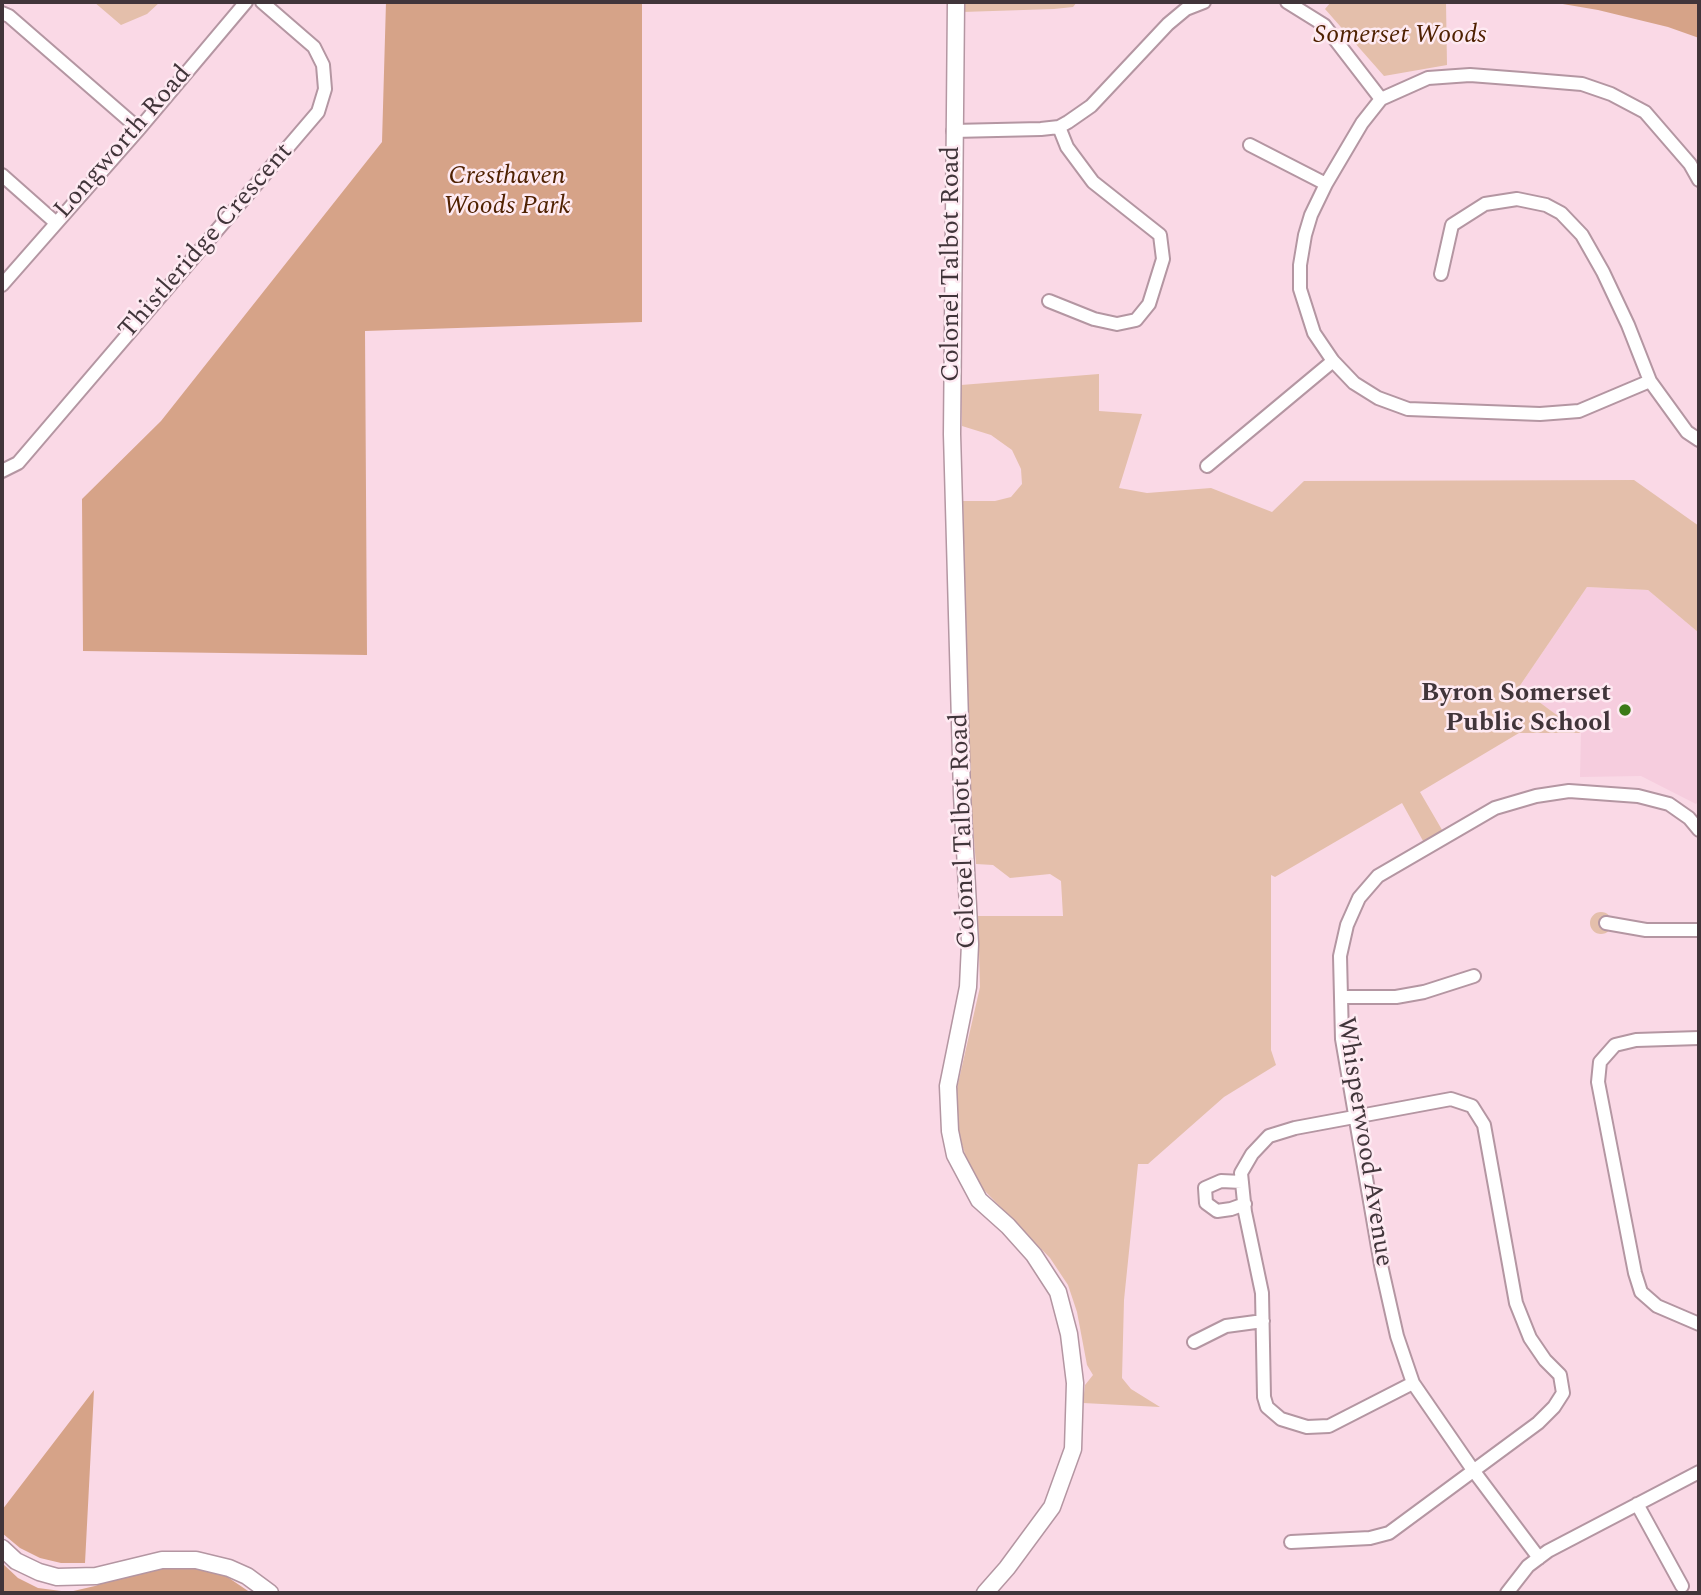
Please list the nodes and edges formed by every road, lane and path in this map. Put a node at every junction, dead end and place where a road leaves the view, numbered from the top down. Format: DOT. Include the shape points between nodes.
graph roads {
  1 [pos="246,2"];
  2 [pos="262,2"];
  3 [pos="956,2"];
  4 [pos="1205,2"];
  5 [pos="1287,2"];
  6 [pos="2,13"];
  7 [pos="1381,99"];
  8 [pos="1059,127"];
  9 [pos="139,128"];
  10 [pos="953,131"];
  11 [pos="1250,145"];
  12 [pos="2,175"];
  13 [pos="1699,180"];
  14 [pos="1326,184"];
  15 [pos="55,222"];
  16 [pos="1441,274"];
  17 [pos="2,285"];
  18 [pos="1049,301"];
  19 [pos="1333,361"];
  20 [pos="1650,381"];
  21 [pos="1699,440"];
  22 [pos="1207,466"];
  23 [pos="2,471"];
  24 [pos="1699,830"];
  25 [pos="1606,923"];
  26 [pos="1699,930"];
  27 [pos="1474,976"];
  28 [pos="1342,996"];
  29 [pos="1699,1038"];
  30 [pos="1354,1118"];
  31 [pos="1242,1182"];
  32 [pos="1245,1203"];
  33 [pos="1263,1321"];
  34 [pos="1699,1324"];
  35 [pos="1194,1342"];
  36 [pos="1413,1384"];
  37 [pos="1474,1470"];
  38 [pos="1699,1472"];
  39 [pos="1637,1504"];
  40 [pos="1291,1542"];
  41 [pos="2,1549"];
  42 [pos="1539,1558"];
  43 [pos="1682,1586"];
  44 [pos="270,1593"];
  45 [pos="985,1593"];
  46 [pos="1507,1593"];
  1 -- 9 [label="street, Longworth Road"];
  2 -- 23 [label="street, Thistleridge Crescent" via="314,47 323,65 325,89 318,112 18,463"];
  3 -- 10 [label="main road, Colonel Talbot Road"];
  4 -- 8 [label="street" via="1186,9 1168,24 1091,106"];
  5 -- 7 [label="street" via="1324,25"];
  6 -- 9 [label="street"];
  7 -- 13 [label="street" via="1438,77 1469,75 1582,84 1645,112"];
  7 -- 14 [label="street"];
  8 -- 10 [label="street"];
  8 -- 18 [label="street" via="1067,148 1093,182 1160,235 1163,258 1149,304 1136,320 1117,324 1094,319"];
  9 -- 15 [label="street, Longworth Road"];
  10 -- 45 [label="main road, Colonel Talbot Road" via="953,435 970,944 968,987 948,1086 950,1131 956,1155 979,1200 1034,1255 1058,1292 1075,1383 1073,1449 1052,1507"];
  11 -- 14 [label="street"];
  12 -- 15 [label="street"];
  14 -- 19 [label="street" via="1305,235 1300,289 1314,333"];
  15 -- 17 [label="street, Longworth Road"];
  16 -- 20 [label="street" via="1452,225 1470,213 1501,200 1546,205 1583,235"];
  19 -- 20 [label="street" via="1354,383 1408,409 1579,411"];
  19 -- 22 [label="street"];
  20 -- 21 [label="street" via="1687,432"];
  24 -- 28 [label="street, Whisperwood Avenue" via="1669,804 1610,792 1547,794 1495,808 1378,876 1359,898 1340,956"];
  25 -- 26 [label="street" via="1646,930"];
  27 -- 28 [label="street" via="1396,997"];
  28 -- 30 [label="street, Whisperwood Avenue" via="1342,1039"];
  29 -- 34 [label="street" via="1615,1045 1600,1062 1598,1082 1641,1292 1657,1306"];
  30 -- 31 [label="street" via="1269,1136 1241,1173"];
  30 -- 36 [label="street, Whisperwood Avenue" via="1381,1265"];
  30 -- 37 [label="street" via="1451,1099 1472,1106 1484,1125 1516,1303 1530,1338 1560,1375 1563,1393 1538,1423"];
  31 -- 32 [label="street"];
  31 -- 32 [label="street" via="1220,1181 1205,1188 1206,1203 1217,1211"];
  32 -- 33 [label="street"];
  33 -- 35 [label="street" via="1226,1326"];
  33 -- 36 [label="street" via="1264,1397 1280,1419 1307,1427 1329,1426"];
  36 -- 37 [label="street, Whisperwood Avenue"];
  37 -- 40 [label="street" via="1389,1533"];
  37 -- 42 [label="street, Whisperwood Avenue"];
  38 -- 39 [label="street"];
  39 -- 42 [label="street"];
  39 -- 43 [label="street"];
  41 -- 44 [label="main road" via="16,1561 57,1577 96,1576 162,1560 196,1560 247,1576"];
  42 -- 46 [label="street"];
}
